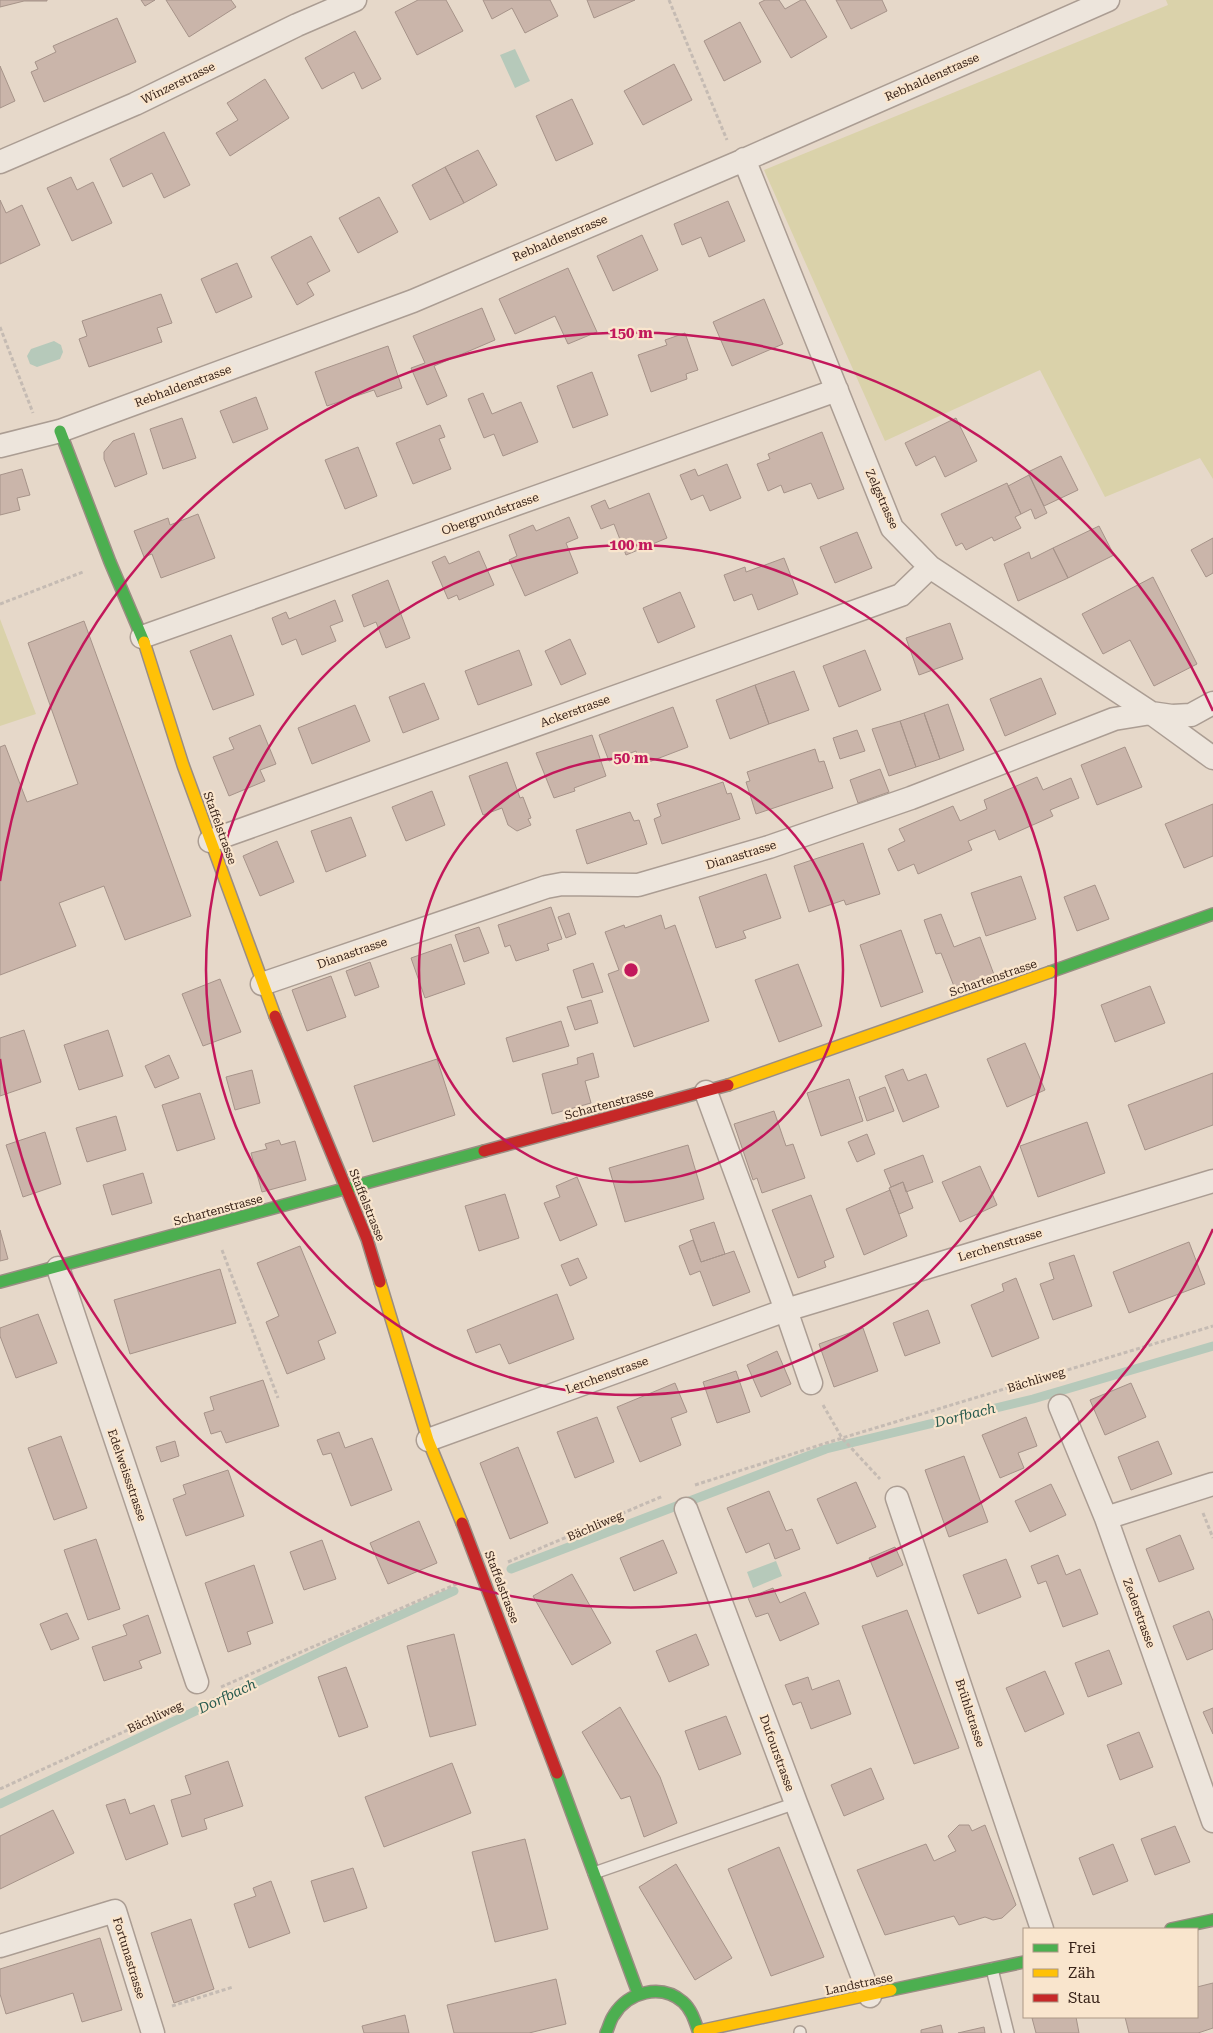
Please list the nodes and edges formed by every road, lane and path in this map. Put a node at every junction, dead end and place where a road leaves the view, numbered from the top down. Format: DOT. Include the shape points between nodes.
graph roads {
  1 [pos="355,0"];
  2 [pos="669,0"];
  3 [pos="1108,0"];
  4 [pos="741,161"];
  5 [pos="0,162"];
  6 [pos="0,327"];
  7 [pos="838,390"];
  8 [pos="51,433"];
  9 [pos="0,446"];
  10 [pos="110,562"];
  11 [pos="930,567"];
  12 [pos="0,604"];
  13 [pos="142,637"];
  14 [pos="1213,703"];
  15 [pos="1150,713"];
  16 [pos="1213,758"];
  17 [pos="210,841"];
  18 [pos="1213,914"];
  19 [pos="262,984"];
  20 [pos="706,1092"];
  21 [pos="1213,1181"];
  22 [pos="346,1189"];
  23 [pos="220,1245"];
  24 [pos="58,1268"];
  25 [pos="0,1282"];
  26 [pos="786,1310"];
  27 [pos="1213,1326"];
  28 [pos="810,1383"];
  29 [pos="278,1398"];
  30 [pos="1060,1406"];
  31 [pos="842,1438"];
  32 [pos="428,1440"];
  33 [pos="1213,1484"];
  34 [pos="670,1494"];
  35 [pos="687,1498"];
  36 [pos="898,1498"];
  37 [pos="1106,1518"];
  38 [pos="482,1573"];
  39 [pos="220,1688"];
  40 [pos="195,1691"];
  41 [pos="0,1789"];
  42 [pos="796,1803"];
  43 [pos="1213,1822"];
  44 [pos="593,1873"];
  45 [pos="1213,1920"];
  46 [pos="1042,1928"];
  47 [pos="1175,1928"];
  48 [pos="0,1946"];
  49 [pos="1023,1962"];
  50 [pos="992,1969"];
  51 [pos="233,1988"];
  52 [pos="638,1993"];
  53 [pos="870,1996"];
  54 [pos="149,2023"];
  55 [pos="699,2032"];
  56 [pos="606,2033"];
  57 [pos="1008,2033"];
  1 -- 5 [label="street, Winzerstrasse" via="136,104"];
  2 -- 4 [label="path"];
  3 -- 4 [label="street, Rebhaldenstrasse"];
  4 -- 7 [label="street, Zelgstrasse"];
  4 -- 8 [label="street, Rebhaldenstrasse" via="413,301"];
  6 -- 8 [label="path"];
  7 -- 11 [label="street, Zelgstrasse" via="892,528"];
  7 -- 13 [label="street, Obergrundstrasse"];
  8 -- 9 [label="street, Rebhaldenstrasse"];
  8 -- 10 [label="street, Staffelstrasse"];
  10 -- 12 [label="path"];
  10 -- 13 [label="street, Staffelstrasse"];
  11 -- 15 [label="street, Zelgstrasse"];
  11 -- 17 [label="street, Ackerstrasse" via="901,595"];
  13 -- 17 [label="street, Staffelstrasse"];
  14 -- 15 [label="street, Dianastrasse" via="1191,715"];
  15 -- 16 [label="street, Zelgstrasse"];
  15 -- 19 [label="street, Dianastrasse" via="1114,719 911,798 769,848 638,886 546,886"];
  17 -- 19 [label="street, Staffelstrasse"];
  18 -- 20 [label="street, Schartenstrasse"];
  19 -- 22 [label="street, Staffelstrasse"];
  20 -- 22 [label="street, Schartenstrasse"];
  20 -- 26 [label="street"];
  21 -- 26 [label="street, Lerchenstrasse"];
  22 -- 24 [label="street, Schartenstrasse"];
  22 -- 32 [label="street, Staffelstrasse" via="367,1239"];
  23 -- 29 [label="path"];
  24 -- 25 [label="street, Schartenstrasse"];
  24 -- 40 [label="street, Edelweissstrasse"];
  26 -- 28 [label="street"];
  26 -- 32 [label="street, Lerchenstrasse"];
  27 -- 31 [label="path, Bächliweg"];
  28 -- 31 [label="path"];
  30 -- 37 [label="street, Zederstrasse"];
  31 -- 35 [label="path, Bächliweg"];
  31 -- 36 [label="path"];
  32 -- 38 [label="street, Staffelstrasse"];
  33 -- 37 [label="street"];
  34 -- 38 [label="path, Bächliweg"];
  35 -- 42 [label="street, Dufourstrasse"];
  36 -- 46 [label="street, Brühlstrasse"];
  37 -- 43 [label="street, Zederstrasse"];
  38 -- 39 [label="path, Bächliweg"];
  38 -- 44 [label="street, Staffelstrasse"];
  40 -- 41 [label="path, Bächliweg"];
  42 -- 44 [label="lane"];
  42 -- 53 [label="street, Dufourstrasse"];
  44 -- 52 [label="street, Staffelstrasse"];
  45 -- 47 [label="street"];
  48 -- 54 [label="street, Fortunastrasse" via="114,1911"];
  49 -- 50 [label="street, Landstrasse"];
  50 -- 53 [label="street, Landstrasse"];
  50 -- 57 [label="lane"];
  51 -- 54 [label="path"];
  52 -- 55 [label="street" via="670,1994 684,2003 694,2016"];
  52 -- 56 [label="street" via="622,2002 611,2016"];
  53 -- 55 [label="street, Landstrasse"];
}
